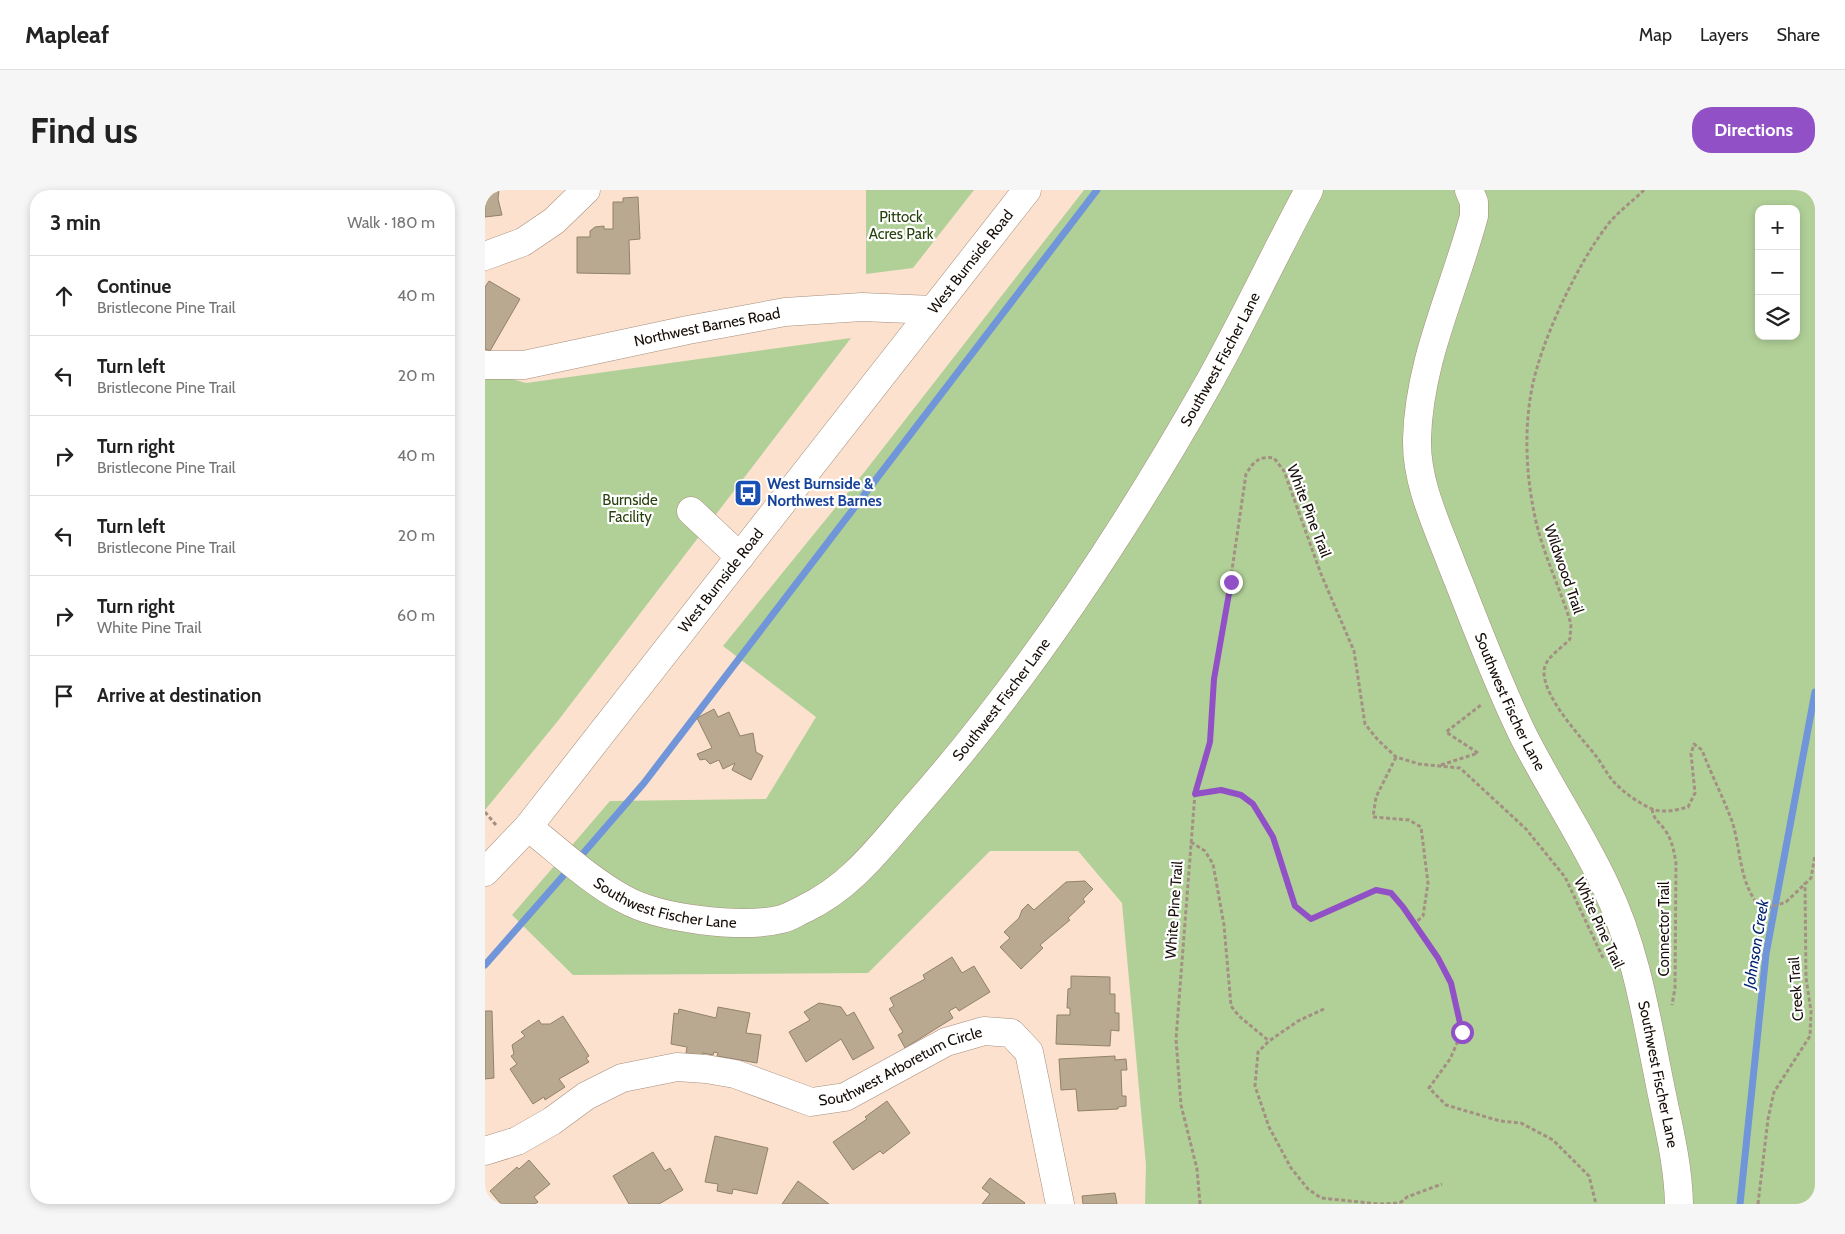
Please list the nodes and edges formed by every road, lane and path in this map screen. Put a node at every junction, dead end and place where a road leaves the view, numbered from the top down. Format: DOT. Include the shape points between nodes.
graph roads {
  1 [pos="586,190"];
  2 [pos="1027,190"];
  3 [pos="1309,190"];
  4 [pos="1469,190"];
  5 [pos="1644,190"];
  6 [pos="485,256"];
  7 [pos="933,310"];
  8 [pos="485,365"];
  9 [pos="691,511"];
  10 [pos="741,556"];
  11 [pos="1502,690"];
  12 [pos="1397,757"];
  13 [pos="1441,765"];
  14 [pos="1195,794"];
  15 [pos="1652,810"];
  16 [pos="529,827"];
  17 [pos="1191,842"];
  18 [pos="1815,855"];
  19 [pos="485,872"];
  20 [pos="1805,881"];
  21 [pos="1414,924"];
  22 [pos="1605,963"];
  23 [pos="1324,1009"];
  24 [pos="1670,1015"];
  25 [pos="1269,1041"];
  26 [pos="485,1152"];
  27 [pos="1443,1184"];
  28 [pos="1060,1204"];
  29 [pos="1200,1204"];
  30 [pos="1380,1204"];
  31 [pos="1400,1204"];
  32 [pos="1596,1204"];
  33 [pos="1679,1204"];
  34 [pos="1758,1204"];
  1 -- 6 [label="street" via="554,221 523,242"];
  2 -- 7 [label="street, West Burnside Road"];
  3 -- 16 [label="street, Southwest Fischer Lane" via="1207,385 1097,568 1021,675 943,775 853,878 815,904 783,919 709,921 665,914 625,900"];
  4 -- 11 [label="street, Southwest Fischer Lane" via="1474,202 1474,216 1425,373 1417,440 1421,479 1435,522"];
  5 -- 15 [label="path, Wildwood Trail" via="1607,225 1570,286 1543,351 1532,388 1527,468 1534,514 1571,624 1569,640 1547,661 1544,671 1547,684 1569,725 1613,782"];
  7 -- 8 [label="street, Northwest Barnes Road" via="862,307 785,312 524,365"];
  7 -- 10 [label="street, West Burnside Road"];
  9 -- 10 [label="street"];
  10 -- 16 [label="street, West Burnside Road"];
  11 -- 13 [label="path" via="1446,732 1478,753"];
  11 -- 33 [label="street, Southwest Fischer Lane" via="1524,738 1587,848 1625,936 1675,1153"];
  12 -- 13 [label="path, White Pine Trail" via="1419,764"];
  12 -- 14 [label="path, White Pine Trail" via="1365,724 1354,652 1321,574 1284,471 1275,458 1263,457 1255,461 1247,474 1214,679 1210,742"];
  12 -- 21 [label="path" via="1376,797 1373,817 1409,820 1421,827 1428,883 1423,916"];
  13 -- 22 [label="path, White Pine Trail" via="1461,768 1551,856 1580,904"];
  14 -- 17 [label="path, White Pine Trail"];
  14 -- 21 [label="path" via="1221,790 1241,795 1253,804 1273,837 1295,906 1311,919 1376,890 1391,893"];
  15 -- 20 [label="path" via="1670,812 1688,808 1695,793 1693,744 1702,750 1715,777 1733,824 1737,854 1752,898 1762,910 1786,902"];
  15 -- 24 [label="path, Connector Trail" via="1654,819 1666,831 1673,846 1676,862 1675,988"];
  16 -- 19 [label="street, West Burnside Road"];
  17 -- 25 [label="path" via="1205,850 1213,864 1224,925 1231,1006"];
  17 -- 29 [label="path, White Pine Trail" via="1176,1039 1181,1106 1197,1169"];
  18 -- 20 [label="path" via="1811,878"];
  20 -- 34 [label="path, Creek Trail" via="1810,1036 1774,1092"];
  21 -- 32 [label="path" via="1451,983 1462,1032 1450,1059 1429,1088 1446,1106 1500,1121 1521,1123 1553,1140 1589,1176"];
  23 -- 25 [label="path" via="1298,1021"];
  25 -- 30 [label="path" via="1258,1052 1255,1086 1269,1127 1291,1168 1308,1189 1321,1198"];
  26 -- 28 [label="street, Southwest Arboretum Circle" via="517,1141 586,1096 622,1078 677,1067 706,1069 735,1074 811,1102 827,1101 845,1097 946,1042 984,1031 1011,1033 1029,1052"];
  27 -- 31 [label="path" via="1407,1197"];
  30 -- 31 [label="path"];
}
